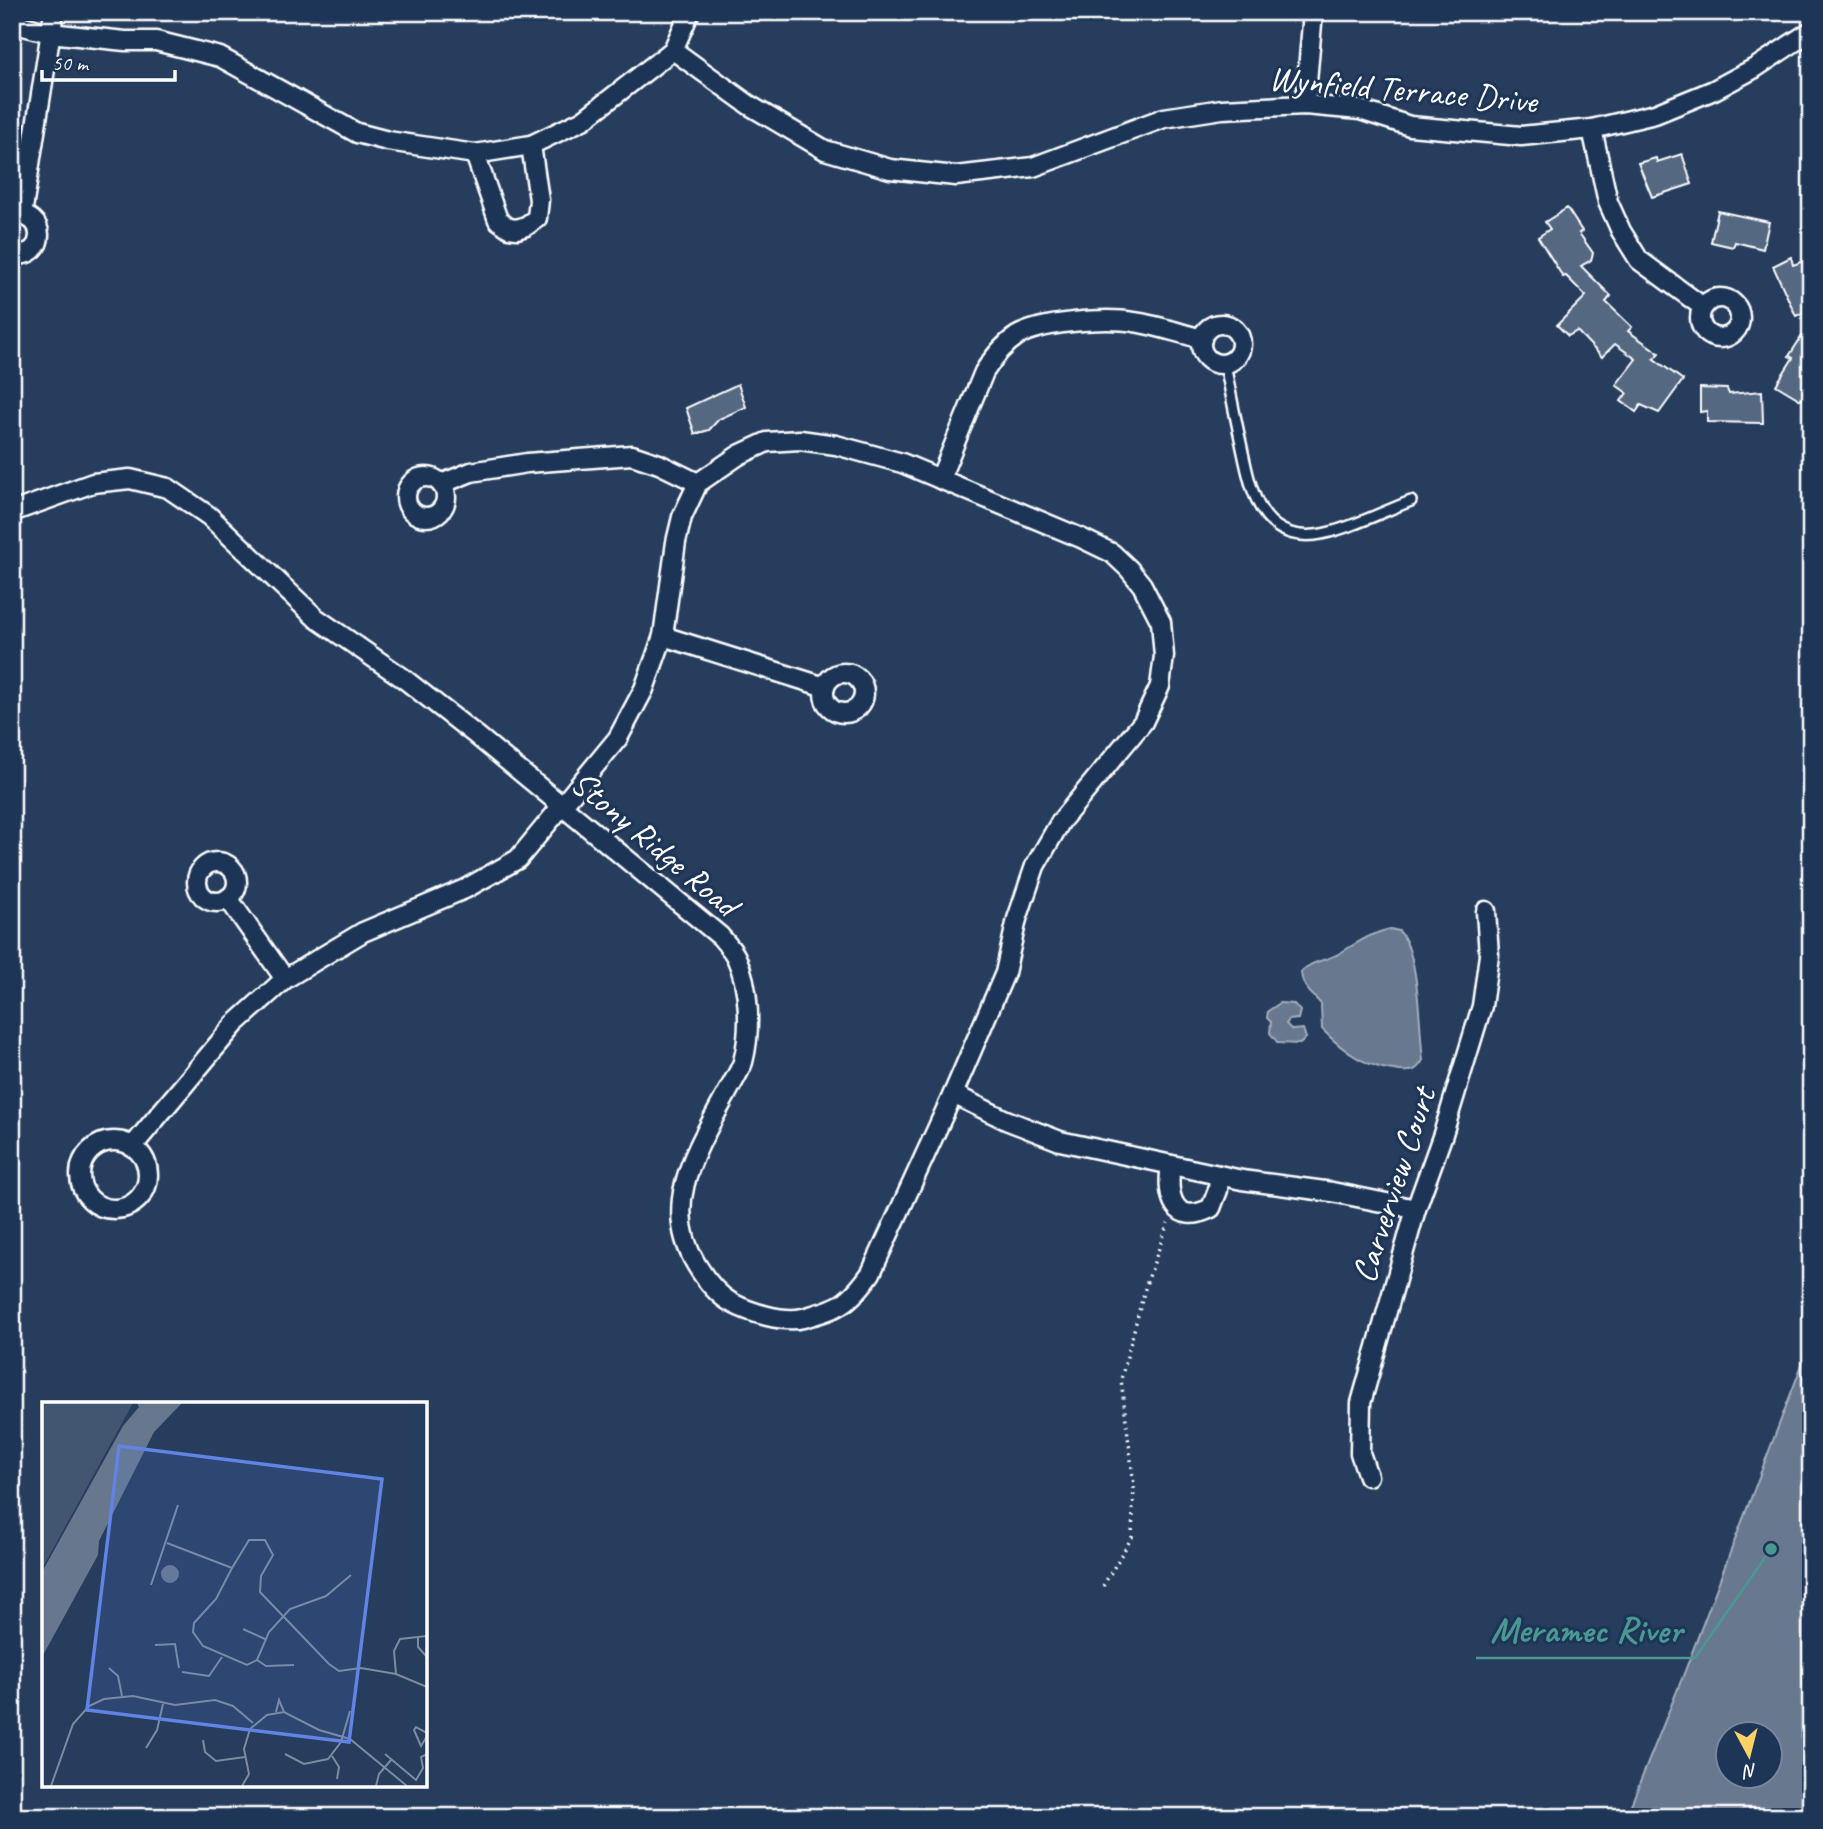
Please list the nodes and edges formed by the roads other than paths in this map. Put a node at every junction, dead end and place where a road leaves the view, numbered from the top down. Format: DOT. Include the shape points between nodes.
graph roads {
  1 [pos="54,12"];
  2 [pos="690,12"];
  3 [pos="1313,12"];
  4 [pos="12,23"];
  5 [pos="1811,31"];
  6 [pos="50,33"];
  7 [pos="673,50"];
  8 [pos="1305,105"];
  9 [pos="1591,129"];
  10 [pos="530,145"];
  11 [pos="475,154"];
  12 [pos="17,216"];
  13 [pos="12,254"];
  14 [pos="1703,307"];
  15 [pos="1202,339"];
  16 [pos="1225,364"];
  17 [pos="940,479"];
  18 [pos="698,483"];
  19 [pos="441,484"];
  20 [pos="1411,501"];
  21 [pos="12,512"];
  22 [pos="663,636"];
  23 [pos="825,687"];
  24 [pos="562,806"];
  25 [pos="229,898"];
  26 [pos="1486,911"];
  27 [pos="285,979"];
  28 [pos="953,1094"];
  29 [pos="132,1147"];
  30 [pos="1171,1165"];
  31 [pos="1219,1175"];
  32 [pos="1416,1209"];
  33 [pos="1368,1476"];
  1 -- 6 [label="street"];
  2 -- 7 [label="street"];
  3 -- 8 [label="street"];
  4 -- 6 [label="street"];
  5 -- 9 [label="street, Wynfield Terrace Drive" via="1714,90 1656,114"];
  6 -- 11 [label="street" via="156,41 220,57 357,133"];
  6 -- 12 [label="street"];
  7 -- 8 [label="street, Wynfield Terrace Drive" via="749,105 825,150 890,169 956,176 1033,167 1164,118 1222,109"];
  7 -- 10 [label="street" via="583,120"];
  8 -- 9 [label="street, Wynfield Terrace Drive" via="1360,110 1410,126 1468,132 1521,136"];
  9 -- 14 [label="street" via="1608,202 1639,260"];
  10 -- 11 [label="street"];
  10 -- 11 [label="street" via="539,200 537,218 517,229 498,220"];
  12 -- 13 [label="street" via="35,222 39,241 25,254"];
  15 -- 16 [label="street" via="1204,355"];
  15 -- 16 [label="street" via="1218,324 1236,331 1240,350"];
  15 -- 17 [label="street" via="1132,321 1077,322 1019,335 984,372"];
  16 -- 20 [label="lane" via="1252,492 1273,524 1292,533 1314,535"];
  17 -- 18 [label="street, Stony Ridge Road" via="902,463 800,440 767,442"];
  17 -- 28 [label="street, Stony Ridge Road" via="1112,553 1142,585 1161,622 1164,656 1160,686 1143,722 1061,821 1035,866 1005,973"];
  18 -- 19 [label="street" via="632,455 527,463 471,472"];
  18 -- 22 [label="street" via="676,542"];
  21 -- 24 [label="street, Stony Ridge Road" via="93,483 130,480 168,488 209,516 316,618 403,678"];
  22 -- 23 [label="street"];
  22 -- 24 [label="street" via="645,689 618,738"];
  24 -- 27 [label="street" via="518,859 465,889 363,932"];
  24 -- 28 [label="street, Stony Ridge Road" via="699,917 736,956 747,1008 742,1063 692,1163 680,1217 690,1253 713,1289 727,1300 745,1310 797,1320 833,1310 854,1297 871,1273"];
  25 -- 27 [label="street"];
  26 -- 32 [label="street, Carverview Court" via="1489,955 1482,1006"];
  27 -- 29 [label="street" via="235,1024"];
  28 -- 30 [label="street" via="1060,1140"];
  30 -- 31 [label="street"];
  30 -- 31 [label="street" via="1169,1191 1182,1213 1197,1215 1211,1208"];
  31 -- 32 [label="street"];
  32 -- 33 [label="street, Carverview Court" via="1361,1403 1360,1453"];
}
